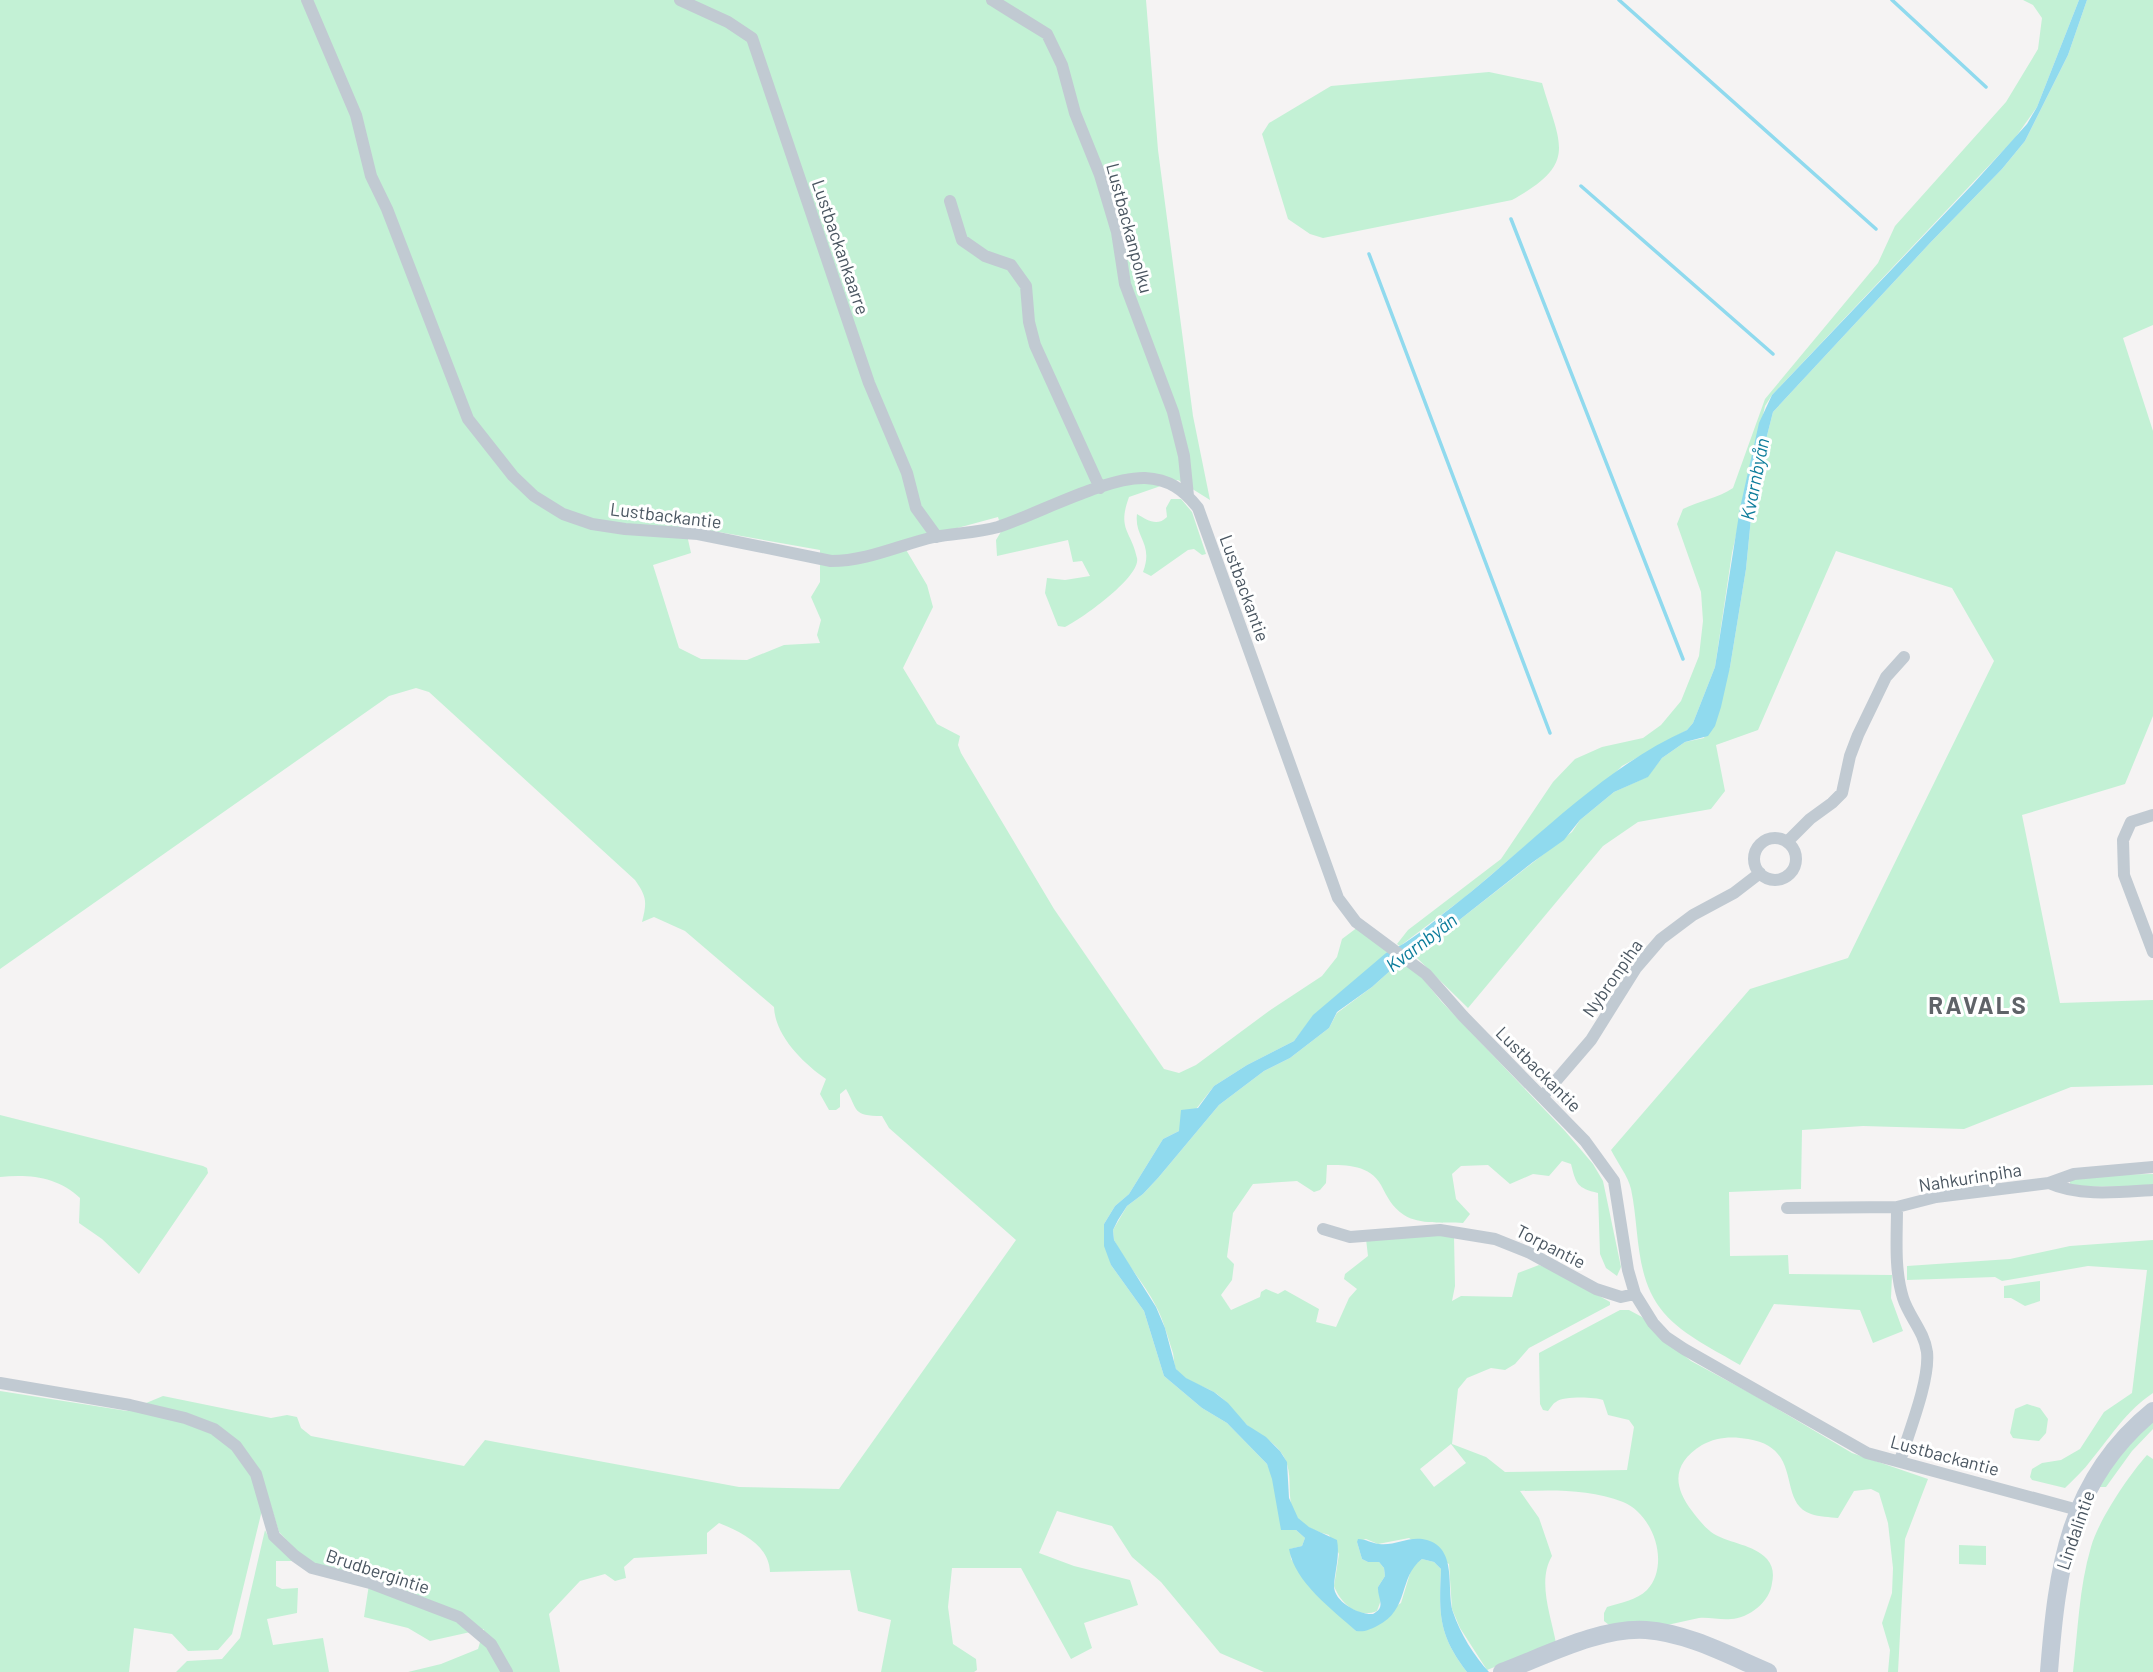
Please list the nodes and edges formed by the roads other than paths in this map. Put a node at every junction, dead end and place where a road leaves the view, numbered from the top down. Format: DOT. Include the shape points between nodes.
graph roads {
  1 [pos="307,0"];
  2 [pos="680,0"];
  3 [pos="992,0"];
  4 [pos="950,201"];
  5 [pos="1100,488"];
  6 [pos="1188,496"];
  7 [pos="937,537"];
  8 [pos="1904,657"];
  9 [pos="2153,815"];
  10 [pos="1787,842"];
  11 [pos="1760,873"];
  12 [pos="2153,952"];
  13 [pos="1542,1097"];
  14 [pos="2153,1167"];
  15 [pos="2049,1183"];
  16 [pos="2153,1190"];
  17 [pos="1897,1207"];
  18 [pos="1787,1208"];
  19 [pos="1323,1229"];
  20 [pos="1635,1294"];
  21 [pos="0,1383"];
  22 [pos="2153,1411"];
  23 [pos="1900,1461"];
  24 [pos="2078,1510"];
  25 [pos="507,1672"];
  26 [pos="1502,1672"];
  27 [pos="1768,1672"];
  28 [pos="2049,1672"];
  1 -- 7 [label="street, Lustbackantie" via="356,115 371,176 468,419 534,496 562,514 592,524 698,534 831,561 851,561"];
  2 -- 7 [label="street, Lustbackankaarre" via="752,38 869,383 907,473 916,508"];
  3 -- 6 [label="street, Lustbackanpolku" via="1047,34 1062,65 1100,175 1125,284 1173,412"];
  4 -- 5 [label="street" via="962,240 985,257 1011,265 1026,286 1035,345"];
  5 -- 6 [label="street, Lustbackantie" via="1148,478 1163,480"];
  5 -- 7 [label="street, Lustbackantie" via="995,528"];
  6 -- 13 [label="street, Lustbackantie" via="1198,509 1338,898 1356,922 1412,961"];
  8 -- 10 [label="street" via="1886,677 1858,735 1842,793"];
  9 -- 12 [label="street" via="2131,822 2123,840 2124,875"];
  10 -- 11 [label="street" via="1767,839 1757,848 1754,861"];
  10 -- 11 [label="street" via="1795,853 1791,872 1779,879"];
  11 -- 13 [label="street, Nybronpiha" via="1661,939 1636,968 1591,1040"];
  13 -- 20 [label="street, Lustbackantie" via="1585,1141 1614,1181"];
  14 -- 15 [label="street, Nahkurinpiha" via="2074,1174"];
  15 -- 16 [label="street, Nahkurinpiha" via="2064,1189"];
  15 -- 17 [label="street, Nahkurinpiha" via="1936,1197"];
  17 -- 18 [label="street, Nahkurinpiha"];
  17 -- 23 [label="street, Nahkurinpiha" via="1899,1285 1927,1353 1924,1380"];
  19 -- 20 [label="street, Torpantie" via="1350,1237 1440,1230 1495,1239 1596,1289 1621,1297"];
  20 -- 23 [label="street, Lustbackantie" via="1653,1323 1684,1349 1867,1453"];
  21 -- 25 [label="street, Brudbergintie" via="130,1405 214,1429 236,1446 256,1474 274,1536 295,1556 312,1568 370,1583 459,1618 491,1644"];
  22 -- 24 [label="street, Lindalintie" via="2118,1444"];
  23 -- 24 [label="street, Lustbackantie"];
  24 -- 28 [label="street, Lindalintie" via="2062,1560"];
  26 -- 27 [label="street" via="1627,1630 1670,1634"];
}
